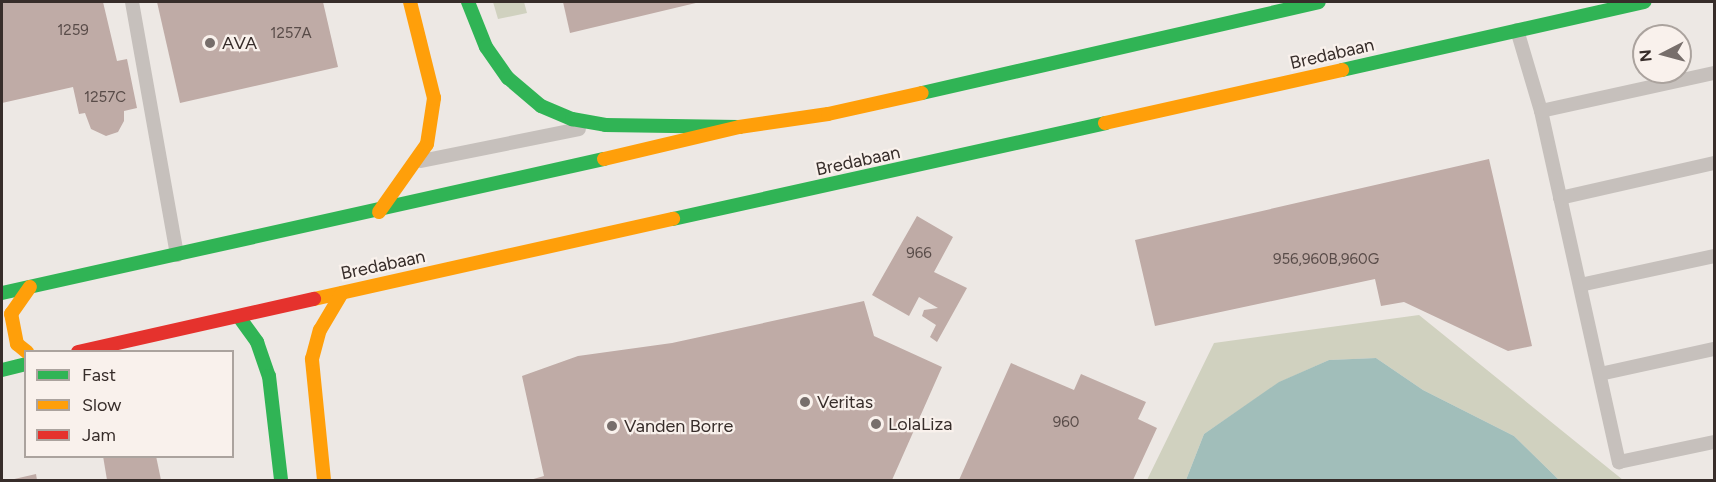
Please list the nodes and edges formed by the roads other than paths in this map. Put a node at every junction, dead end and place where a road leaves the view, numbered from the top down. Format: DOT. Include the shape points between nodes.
graph roads {
  1 [pos="132,2"];
  2 [pos="410,2"];
  3 [pos="468,2"];
  4 [pos="1319,2"];
  5 [pos="1644,2"];
  6 [pos="1517,30"];
  7 [pos="1714,73"];
  8 [pos="1541,111"];
  9 [pos="605,125"];
  10 [pos="739,127"];
  11 [pos="414,163"];
  12 [pos="1714,164"];
  13 [pos="1560,198"];
  14 [pos="379,212"];
  15 [pos="177,255"];
  16 [pos="1714,256"];
  17 [pos="1580,285"];
  18 [pos="30,287"];
  19 [pos="2,293"];
  20 [pos="342,293"];
  21 [pos="239,317"];
  22 [pos="1714,349"];
  23 [pos="26,350"];
  24 [pos="83,350"];
  25 [pos="24,364"];
  26 [pos="2,370"];
  27 [pos="1600,374"];
  28 [pos="1714,442"];
  29 [pos="281,480"];
  30 [pos="324,480"];
  1 -- 15 [label="lane"];
  2 -- 11 [label="main road" via="434,98 427,144"];
  3 -- 9 [label="main road" via="486,47 508,78 542,106 572,119"];
  4 -- 10 [label="main road" via="828,114"];
  5 -- 6 [label="main road, Bredabaan"];
  6 -- 8 [label="lane"];
  6 -- 20 [label="main road, Bredabaan"];
  7 -- 8 [label="lane"];
  8 -- 13 [label="lane"];
  9 -- 10 [label="main road"];
  9 -- 11 [label="lane"];
  10 -- 14 [label="main road"];
  11 -- 14 [label="main road"];
  12 -- 13 [label="lane"];
  13 -- 17 [label="lane"];
  14 -- 15 [label="main road"];
  15 -- 18 [label="main road"];
  16 -- 17 [label="lane"];
  17 -- 27 [label="lane"];
  18 -- 19 [label="main road"];
  18 -- 23 [label="main road" via="11,314 17,344"];
  20 -- 21 [label="main road, Bredabaan"];
  20 -- 30 [label="main road" via="320,330 312,359"];
  21 -- 24 [label="main road, Bredabaan"];
  21 -- 29 [label="main road" via="257,342 269,376"];
  22 -- 27 [label="lane"];
  25 -- 26 [label="main road"];
  27 -- 28 [label="lane" via="1619,462"];
}
